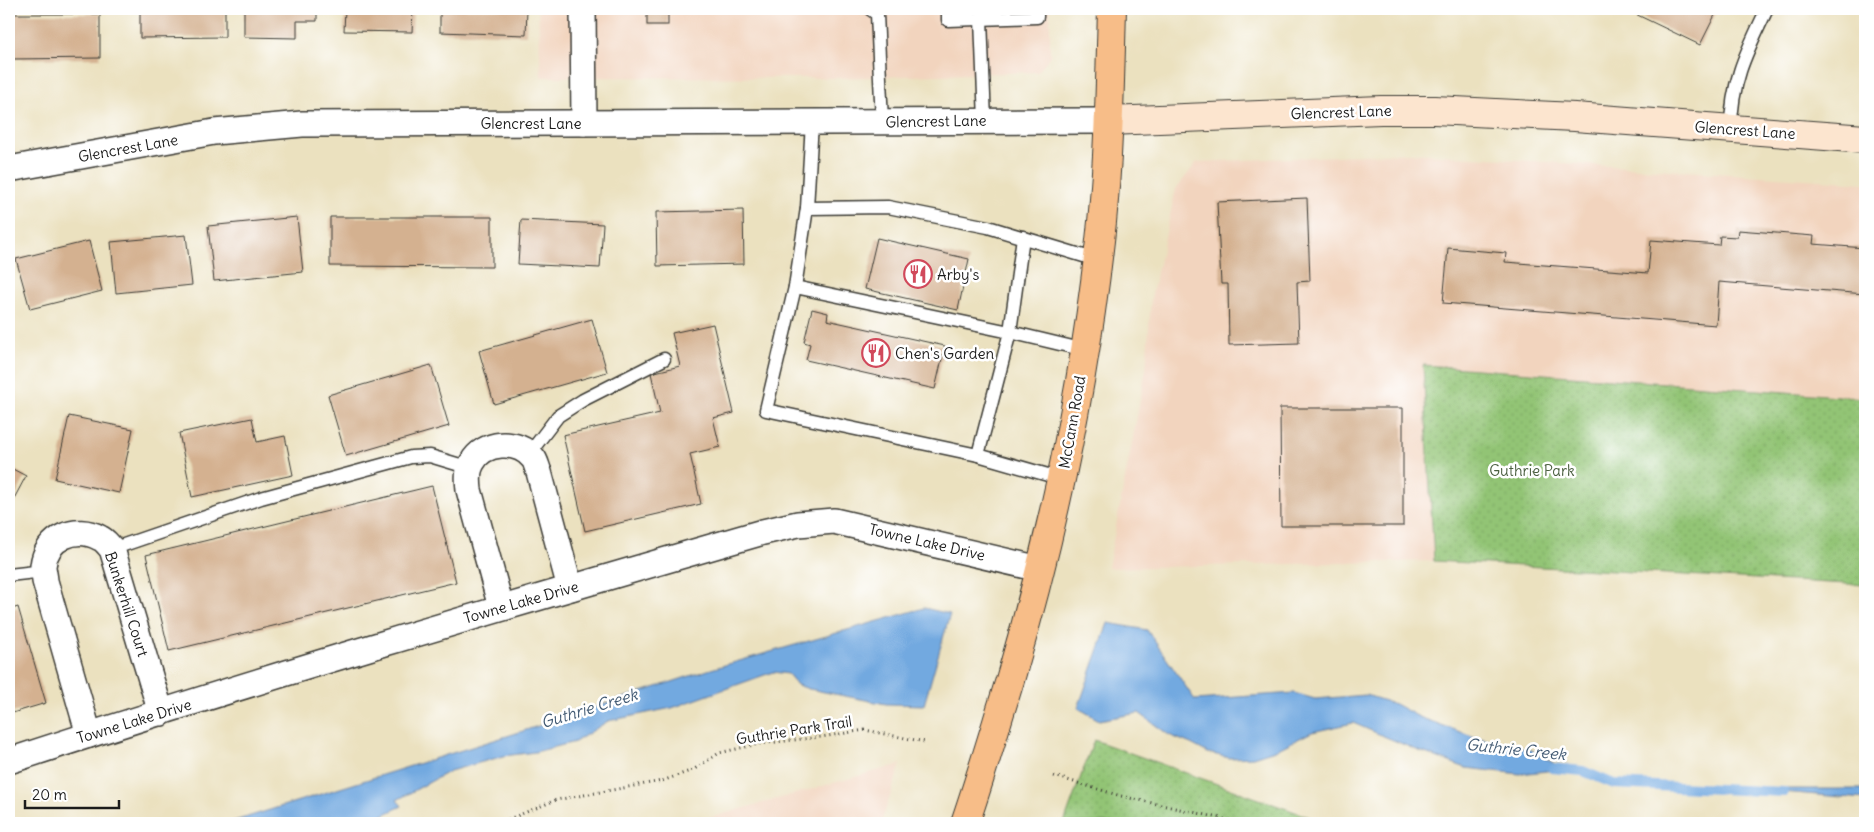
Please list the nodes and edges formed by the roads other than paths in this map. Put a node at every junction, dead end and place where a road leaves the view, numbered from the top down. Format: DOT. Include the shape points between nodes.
graph roads {
  1 [pos="583,9"];
  2 [pos="870,9"];
  3 [pos="948,9"];
  4 [pos="1037,9"];
  5 [pos="1112,9"];
  6 [pos="1767,9"];
  7 [pos="989,15"];
  8 [pos="985,121"];
  9 [pos="1109,121"];
  10 [pos="812,122"];
  11 [pos="882,122"];
  12 [pos="584,123"];
  13 [pos="1731,129"];
  14 [pos="1865,139"];
  15 [pos="9,169"];
  16 [pos="807,208"];
  17 [pos="1023,238"];
  18 [pos="1097,260"];
  19 [pos="795,286"];
  20 [pos="1010,332"];
  21 [pos="1085,350"];
  22 [pos="664,359"];
  23 [pos="529,454"];
  24 [pos="978,455"];
  25 [pos="470,468"];
  26 [pos="1062,479"];
  27 [pos="112,549"];
  28 [pos="1040,569"];
  29 [pos="44,571"];
  30 [pos="9,575"];
  31 [pos="570,588"];
  32 [pos="502,608"];
  33 [pos="161,712"];
  34 [pos="89,734"];
  35 [pos="9,761"];
  36 [pos="965,823"];
  1 -- 12 [label="street"];
  2 -- 11 [label="lane" via="876,14"];
  3 -- 7 [label="lane" via="948,20"];
  4 -- 7 [label="lane" via="1037,17"];
  5 -- 9 [label="main road, McCann Road"];
  6 -- 13 [label="lane" via="1737,78 1731,106"];
  7 -- 8 [label="lane"];
  8 -- 9 [label="street, Glencrest Lane"];
  8 -- 11 [label="street, Glencrest Lane"];
  9 -- 13 [label="street, Glencrest Lane" via="1434,110 1575,116"];
  9 -- 18 [label="main road, McCann Road"];
  10 -- 11 [label="street, Glencrest Lane"];
  10 -- 12 [label="street, Glencrest Lane"];
  10 -- 16 [label="lane"];
  12 -- 15 [label="street, Glencrest Lane" via="274,126 214,132"];
  13 -- 14 [label="street, Glencrest Lane"];
  16 -- 17 [label="lane" via="888,207 988,227"];
  16 -- 19 [label="lane"];
  17 -- 18 [label="lane"];
  17 -- 20 [label="lane"];
  18 -- 21 [label="main road, McCann Road"];
  19 -- 20 [label="lane"];
  19 -- 24 [label="lane" via="766,410"];
  20 -- 21 [label="lane"];
  20 -- 24 [label="lane"];
  21 -- 26 [label="main road, McCann Road"];
  22 -- 23 [label="lane" via="558,416"];
  23 -- 25 [label="street" via="507,444 481,452"];
  23 -- 31 [label="street" via="539,472"];
  24 -- 26 [label="lane"];
  25 -- 27 [label="lane" via="430,456 411,457 261,498"];
  25 -- 32 [label="street" via="469,490"];
  26 -- 28 [label="main road, McCann Road"];
  27 -- 29 [label="street, Bunkerhill Court" via="102,538 87,533 70,533 55,540 47,554"];
  27 -- 33 [label="street, Bunkerhill Court"];
  28 -- 31 [label="street, Towne Lake Drive" via="834,521 798,524 763,532"];
  28 -- 36 [label="main road, McCann Road" via="986,762"];
  29 -- 30 [label="lane"];
  29 -- 34 [label="street, Bunkerhill Court"];
  31 -- 32 [label="street, Towne Lake Drive"];
  32 -- 33 [label="street, Towne Lake Drive"];
  33 -- 34 [label="street, Towne Lake Drive"];
  34 -- 35 [label="street, Towne Lake Drive"];
}
